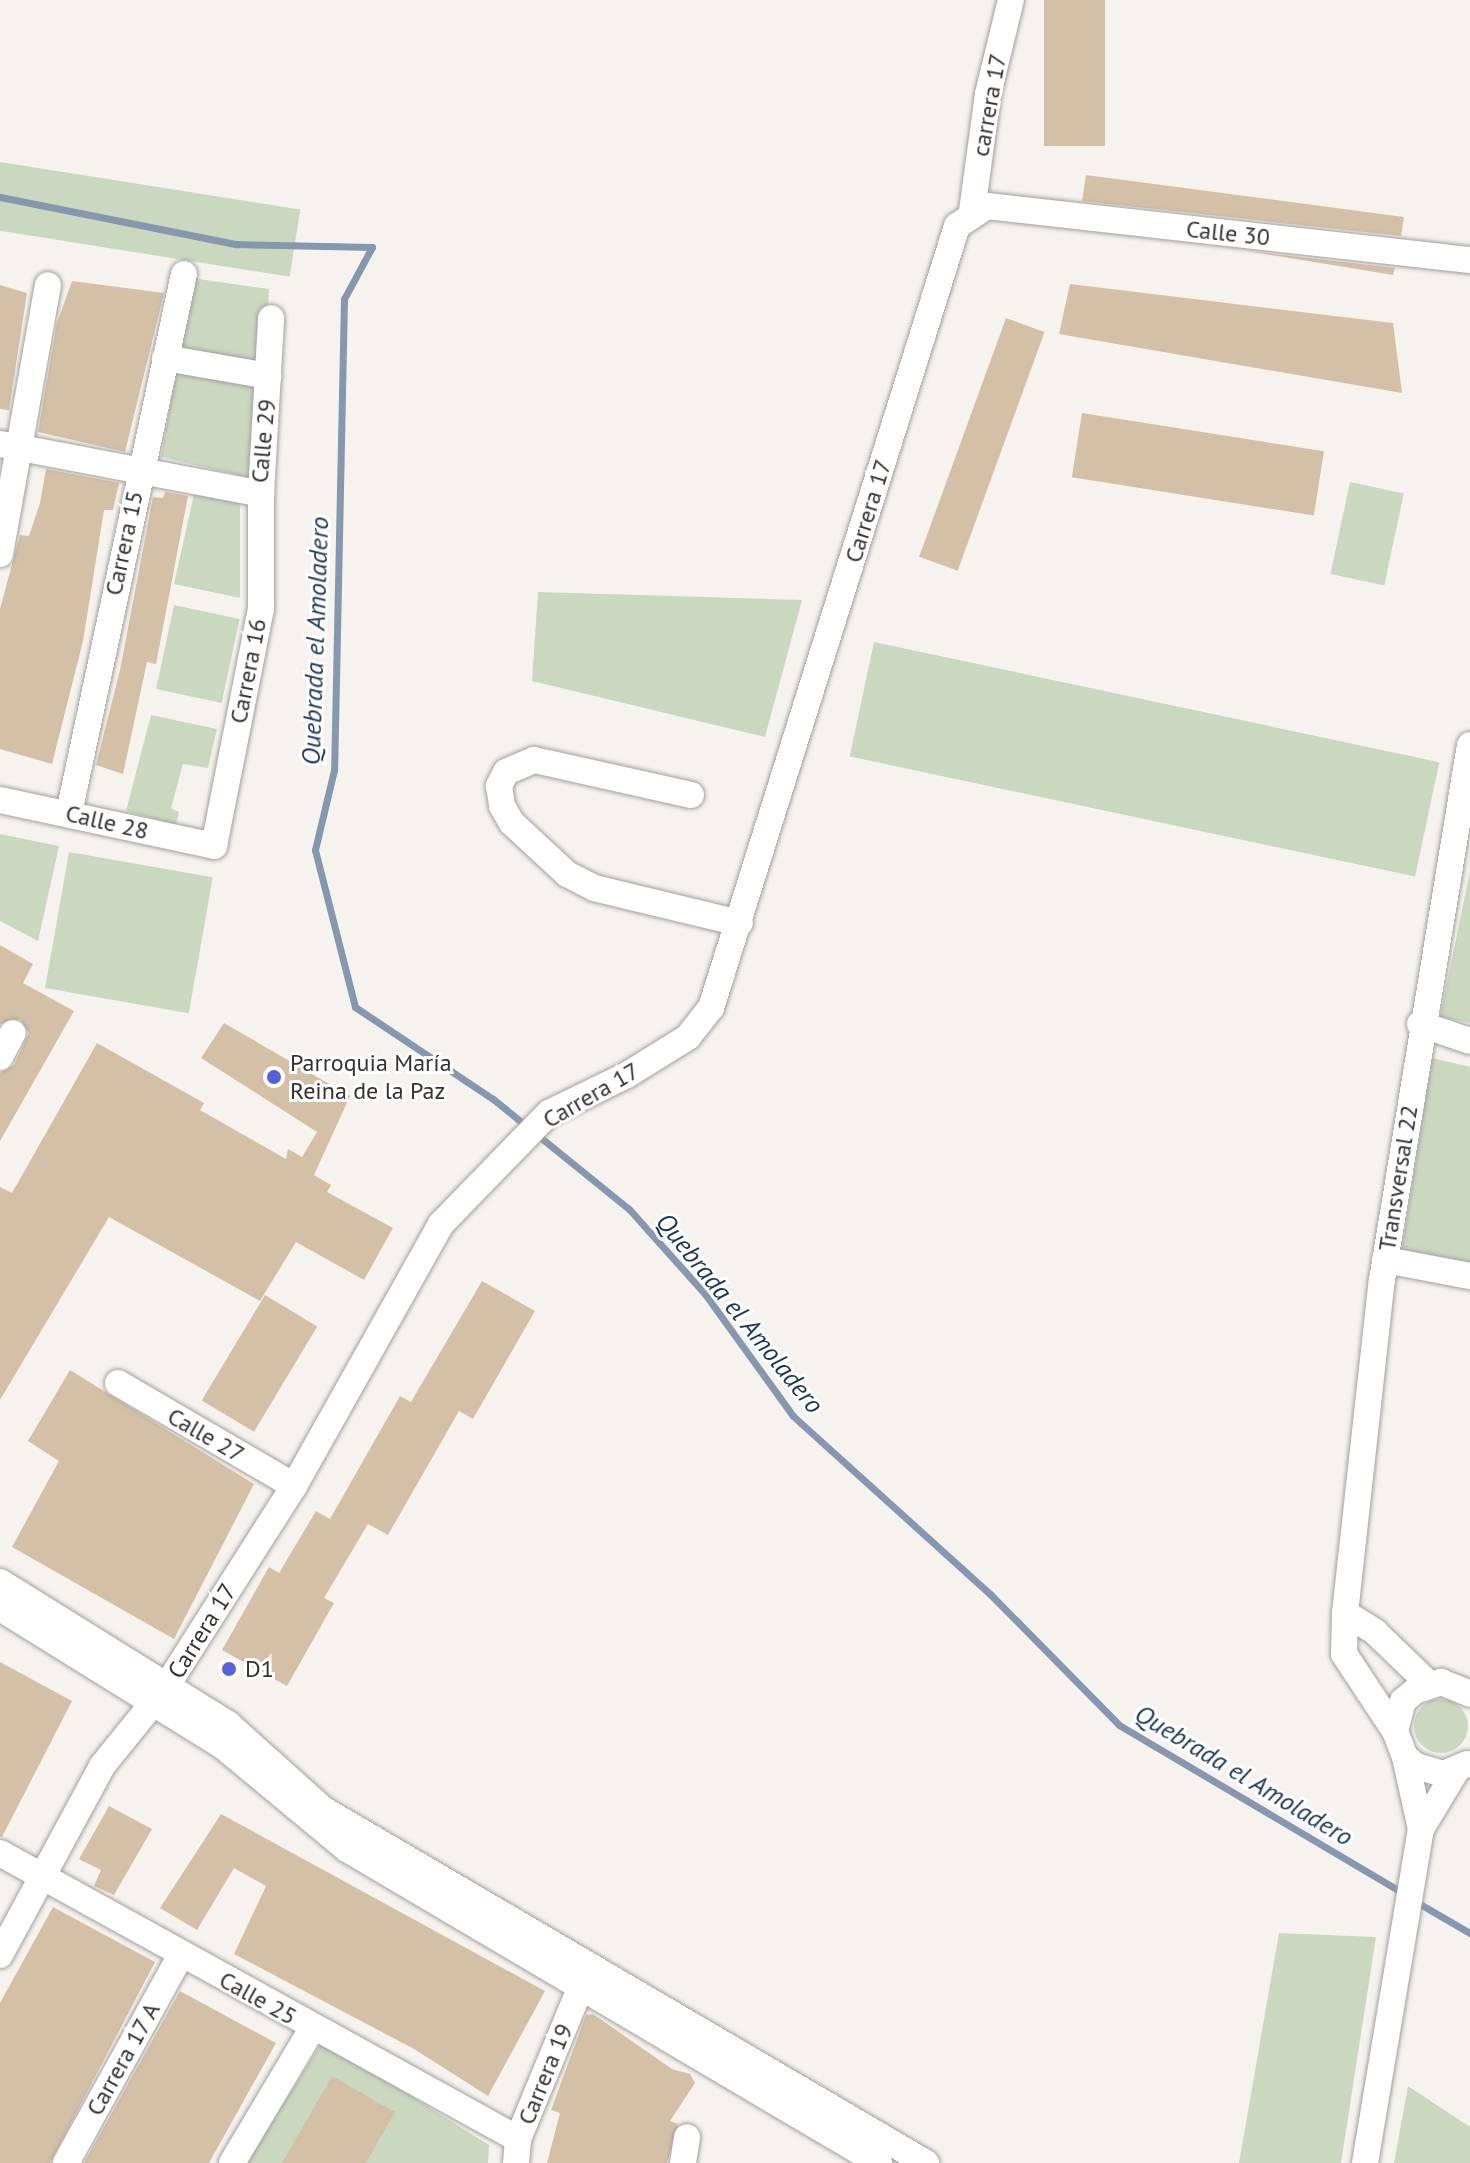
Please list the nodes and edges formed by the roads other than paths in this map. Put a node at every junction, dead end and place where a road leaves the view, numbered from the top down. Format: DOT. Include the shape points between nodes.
graph roads {
  1 [pos="1011,0"];
  2 [pos="979,209"];
  3 [pos="1470,260"];
  4 [pos="184,274"];
  5 [pos="48,285"];
  6 [pos="271,318"];
  7 [pos="165,358"];
  8 [pos="268,376"];
  9 [pos="10,446"];
  10 [pos="139,472"];
  11 [pos="261,494"];
  12 [pos="0,554"];
  13 [pos="1470,745"];
  14 [pos="691,795"];
  15 [pos="0,800"];
  16 [pos="69,813"];
  17 [pos="214,846"];
  18 [pos="740,923"];
  19 [pos="1420,1024"];
  20 [pos="13,1033"];
  21 [pos="1470,1041"];
  22 [pos="0,1057"];
  23 [pos="1385,1260"];
  24 [pos="1470,1276"];
  25 [pos="118,1383"];
  26 [pos="294,1486"];
  27 [pos="0,1582"];
  28 [pos="0,1608"];
  29 [pos="1345,1613"];
  30 [pos="1429,1684"];
  31 [pos="1468,1690"];
  32 [pos="160,1694"];
  33 [pos="1395,1731"];
  34 [pos="1405,1757"];
  35 [pos="1463,1766"];
  36 [pos="1421,1829"];
  37 [pos="0,1853"];
  38 [pos="44,1878"];
  39 [pos="0,1955"];
  40 [pos="181,1955"];
  41 [pos="581,1986"];
  42 [pos="312,2029"];
  43 [pos="517,2151"];
  44 [pos="66,2163"];
  45 [pos="232,2163"];
  46 [pos="879,2163"];
  47 [pos="926,2163"];
  48 [pos="1365,2163"];
  1 -- 2 [label="street, carrera 17" via="988,94"];
  2 -- 3 [label="street, Calle 30"];
  2 -- 18 [label="street, Carrera 17" via="957,226"];
  4 -- 7 [label="street, Carrera 15"];
  5 -- 9 [label="street"];
  6 -- 8 [label="street, Calle 29"];
  7 -- 8 [label="street"];
  7 -- 10 [label="street, Carrera 15"];
  8 -- 11 [label="street, Calle 29"];
  9 -- 10 [label="street, Calle 29"];
  9 -- 12 [label="street"];
  10 -- 11 [label="street, Calle 29"];
  10 -- 16 [label="street, Carrera 15"];
  11 -- 17 [label="street, Carrera 16" via="261,608"];
  13 -- 19 [label="street, Transversal 22"];
  14 -- 18 [label="street" via="534,760 506,772 499,786 512,823 567,874 594,888"];
  15 -- 16 [label="street, Calle 28"];
  16 -- 17 [label="street, Calle 28"];
  18 -- 26 [label="street, Carrera 17" via="711,1008 688,1037 627,1075 549,1113 441,1224"];
  19 -- 21 [label="street"];
  19 -- 23 [label="street, Transversal 22"];
  20 -- 22 [label="street"];
  23 -- 24 [label="street"];
  23 -- 29 [label="street, Transversal 22"];
  25 -- 26 [label="street, Calle 27"];
  26 -- 32 [label="street, Carrera 17"];
  27 -- 32 [label="street"];
  28 -- 32 [label="street"];
  29 -- 30 [label="street" via="1375,1632"];
  29 -- 33 [label="street, Transversal 22" via="1344,1654"];
  30 -- 31 [label="street"];
  30 -- 33 [label="street" via="1403,1701"];
  32 -- 38 [label="street, Carrera 17" via="102,1766"];
  32 -- 41 [label="street" via="347,1849"];
  32 -- 47 [label="street" via="228,1724 324,1810"];
  33 -- 34 [label="street, Transversal 22"];
  34 -- 35 [label="street" via="1429,1772"];
  34 -- 36 [label="street, Transversal 22"];
  35 -- 36 [label="street"];
  36 -- 48 [label="street"];
  37 -- 38 [label="street, Calle 25"];
  38 -- 39 [label="street, Carrera 17"];
  38 -- 40 [label="street, Calle 25"];
  40 -- 42 [label="street, Calle 25"];
  40 -- 44 [label="street, Carrera 17 A"];
  41 -- 43 [label="street, Carrera 19"];
  41 -- 46 [label="street"];
  42 -- 43 [label="street, Calle 25"];
  42 -- 45 [label="street"];
}
